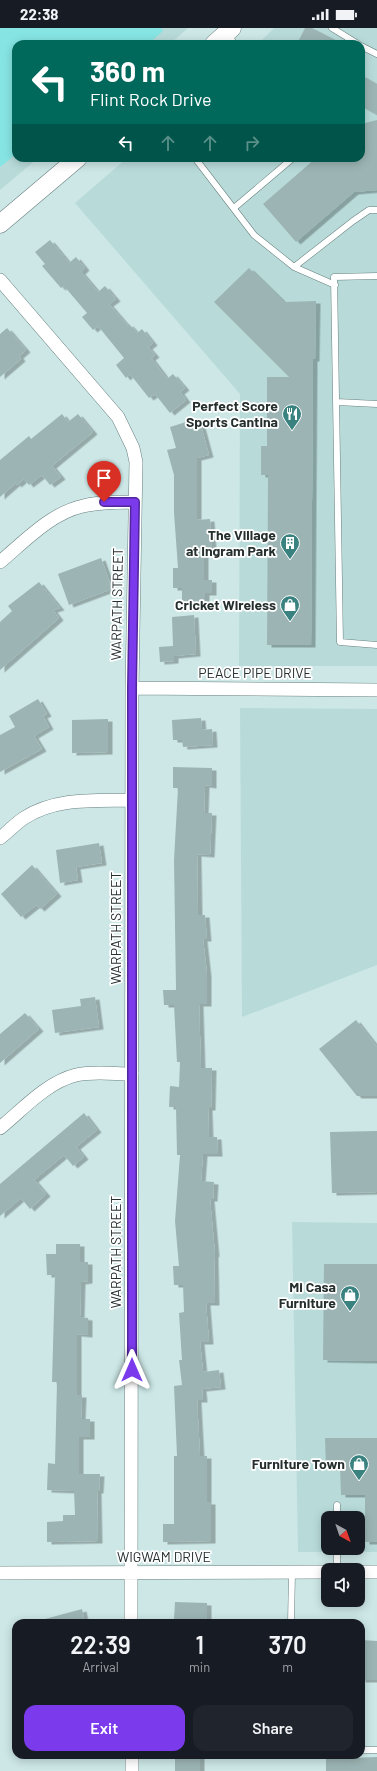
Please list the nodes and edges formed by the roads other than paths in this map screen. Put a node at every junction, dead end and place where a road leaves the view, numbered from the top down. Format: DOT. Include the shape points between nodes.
graph roads {
  1 [pos="332,28"];
  2 [pos="228,32"];
  3 [pos="219,40"];
  4 [pos="352,40"];
  5 [pos="365,48"];
  6 [pos="377,54"];
  7 [pos="73,162"];
  8 [pos="198,162"];
  9 [pos="288,162"];
  10 [pos="234,208"];
  11 [pos="377,210"];
  12 [pos="0,224"];
  13 [pos="294,267"];
  14 [pos="377,276"];
  15 [pos="0,280"];
  16 [pos="335,286"];
  17 [pos="336,402"];
  18 [pos="377,404"];
  19 [pos="135,502"];
  20 [pos="0,562"];
  21 [pos="377,645"];
  22 [pos="132,688"];
  23 [pos="377,690"];
  24 [pos="132,800"];
  25 [pos="0,838"];
  26 [pos="132,1074"];
  27 [pos="0,1128"];
  28 [pos="337,1505"];
  29 [pos="337,1511"];
  30 [pos="292,1572"];
  31 [pos="321,1572"];
  32 [pos="365,1572"];
  33 [pos="377,1572"];
  34 [pos="0,1573"];
  35 [pos="131,1573"];
  36 [pos="131,1619"];
  37 [pos="291,1619"];
  38 [pos="365,1750"];
  39 [pos="377,1750"];
  40 [pos="132,1759"];
  41 [pos="132,1771"];
  1 -- 4 [label="lane"];
  2 -- 3 [label="main road"];
  5 -- 6 [label="lane"];
  7 -- 12 [label="main road"];
  8 -- 10 [label="lane"];
  9 -- 10 [label="lane"];
  10 -- 13 [label="lane" via="254,235"];
  11 -- 13 [label="lane" via="369,210 352,221"];
  13 -- 16 [label="lane"];
  14 -- 16 [label="lane" via="334,277"];
  15 -- 19 [label="street, WARPATH STREET" via="118,417 133,448 136,462"];
  16 -- 17 [label="lane"];
  17 -- 18 [label="lane"];
  17 -- 21 [label="lane" via="340,642"];
  19 -- 20 [label="street" via="104,502 82,506 60,515"];
  19 -- 22 [label="street, WARPATH STREET"];
  22 -- 23 [label="street, PEACE PIPE DRIVE"];
  22 -- 24 [label="street, WARPATH STREET"];
  24 -- 25 [label="street" via="75,801 58,804 24,818"];
  24 -- 26 [label="street, WARPATH STREET"];
  26 -- 27 [label="street" via="88,1074 65,1078 46,1090"];
  26 -- 35 [label="street, WARPATH STREET"];
  28 -- 29 [label="lane"];
  30 -- 31 [label="street, WIGWAM DRIVE"];
  30 -- 35 [label="street, WIGWAM DRIVE"];
  30 -- 37 [label="lane"];
  32 -- 33 [label="street"];
  34 -- 35 [label="street, WIGWAM DRIVE"];
  35 -- 36 [label="street, WARPATH STREET"];
  38 -- 39 [label="lane"];
  40 -- 41 [label="street"];
}
